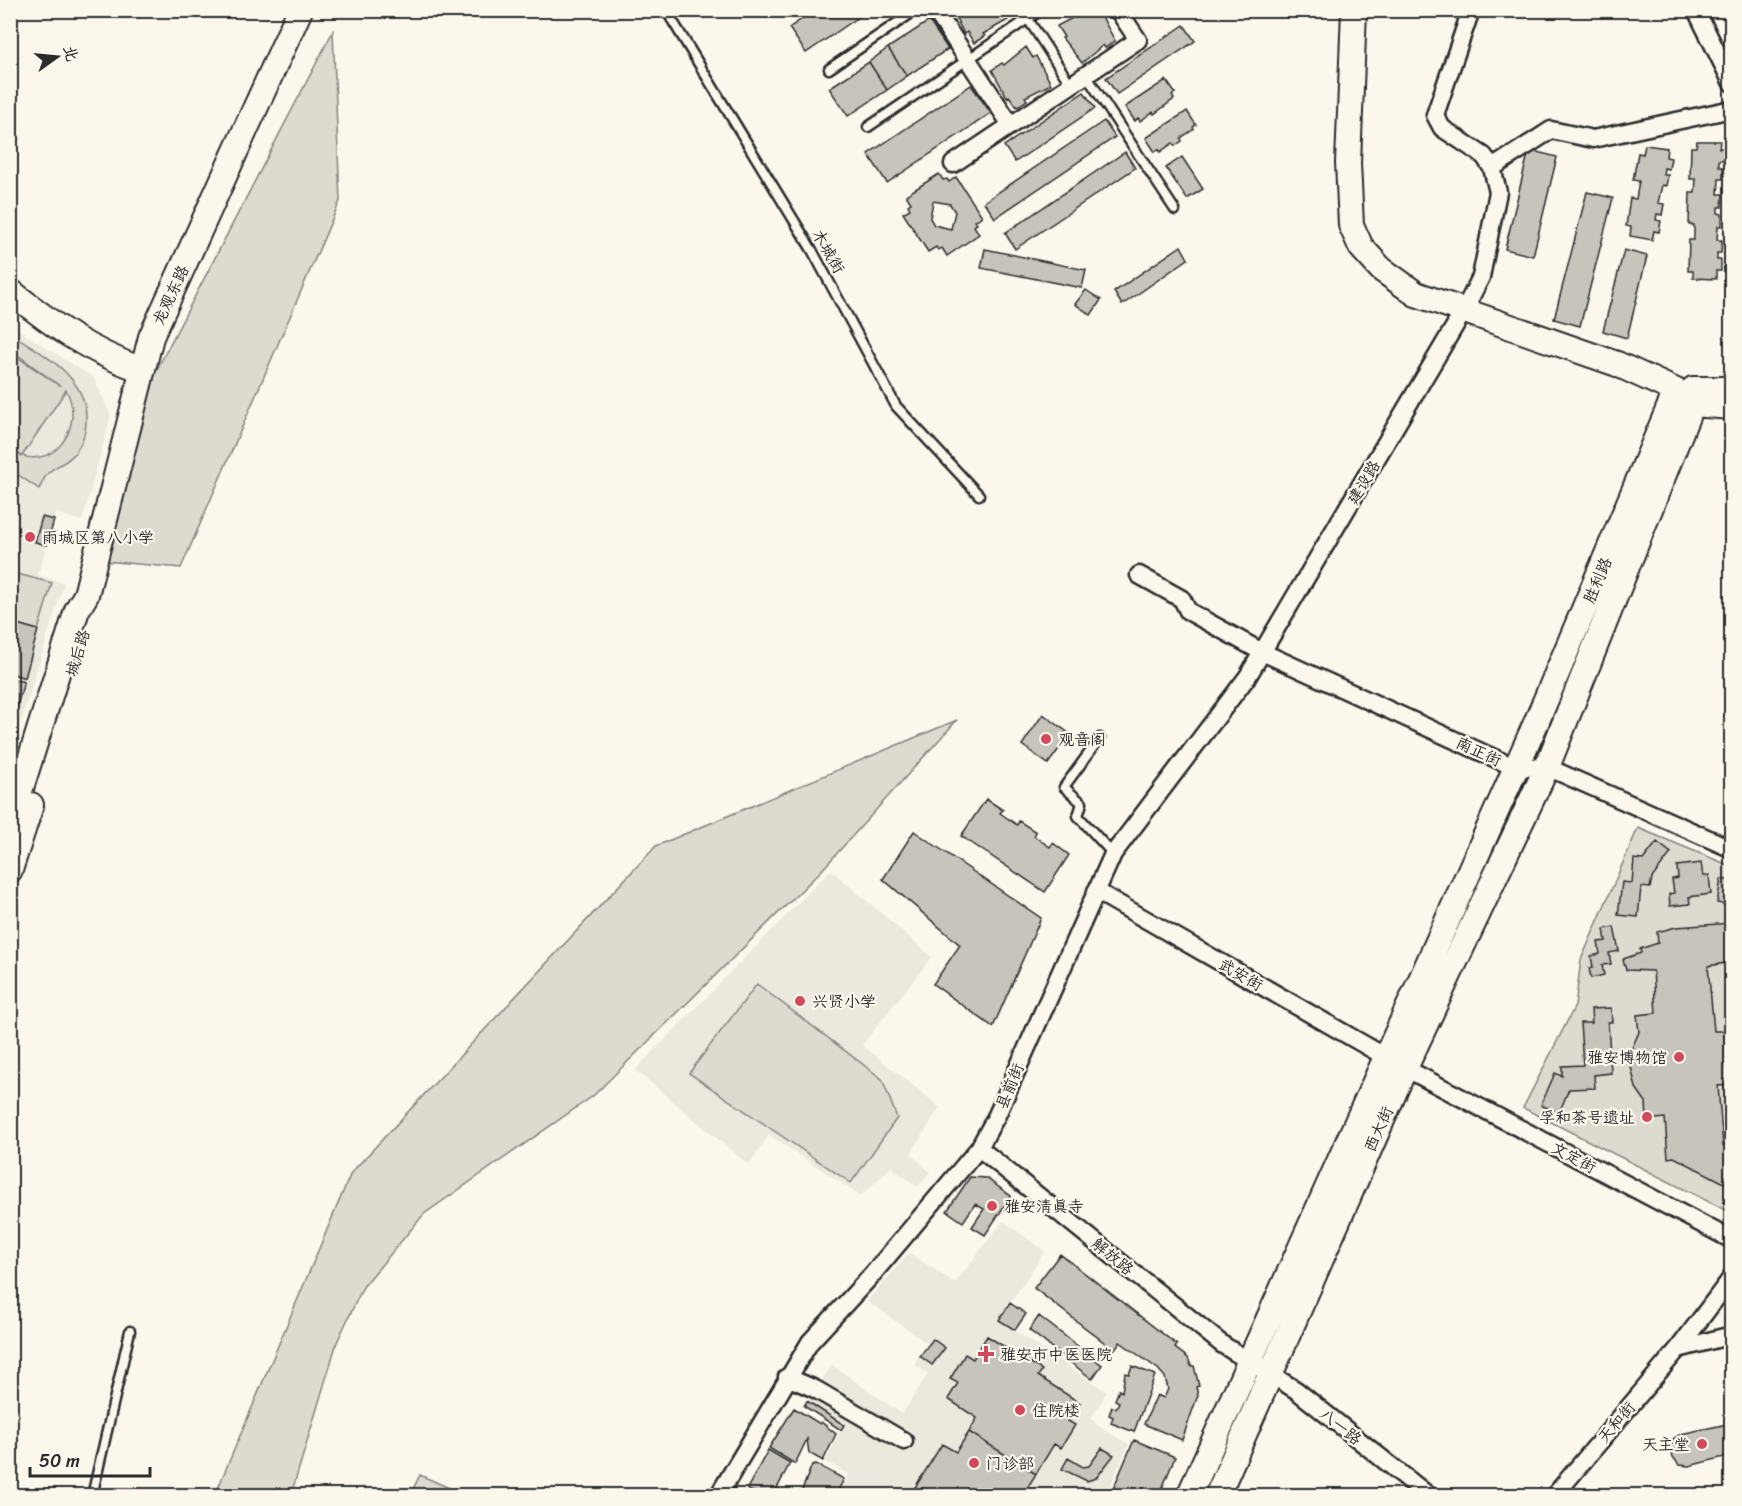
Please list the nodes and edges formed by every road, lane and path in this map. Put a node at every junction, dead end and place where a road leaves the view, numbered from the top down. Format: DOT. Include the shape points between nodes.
graph roads {
  1 [pos="666,10"];
  2 [pos="916,10"];
  3 [pos="935,10"];
  4 [pos="1022,10"];
  5 [pos="1041,10"];
  6 [pos="1118,10"];
  7 [pos="1354,10"];
  8 [pos="1471,10"];
  9 [pos="1696,10"];
  10 [pos="294,12"];
  11 [pos="1028,19"];
  12 [pos="968,60"];
  13 [pos="829,69"];
  14 [pos="1086,75"];
  15 [pos="1731,83"];
  16 [pos="1071,85"];
  17 [pos="1731,109"];
  18 [pos="1011,125"];
  19 [pos="868,126"];
  20 [pos="953,164"];
  21 [pos="1492,168"];
  22 [pos="1175,210"];
  23 [pos="10,291"];
  24 [pos="1464,312"];
  25 [pos="142,370"];
  26 [pos="1731,389"];
  27 [pos="1687,394"];
  28 [pos="1731,407"];
  29 [pos="979,495"];
  30 [pos="1139,574"];
  31 [pos="86,595"];
  32 [pos="1262,652"];
  33 [pos="1100,738"];
  34 [pos="1547,766"];
  35 [pos="1516,768"];
  36 [pos="14,834"];
  37 [pos="1731,849"];
  38 [pos="1113,854"];
  39 [pos="10,870"];
  40 [pos="1096,891"];
  41 [pos="1395,1062"];
  42 [pos="979,1148"];
  43 [pos="1731,1240"];
  44 [pos="1731,1277"];
  45 [pos="130,1331"];
  46 [pos="1731,1335"];
  47 [pos="1678,1349"];
  48 [pos="1248,1363"];
  49 [pos="1269,1375"];
  50 [pos="788,1377"];
  51 [pos="904,1441"];
  52 [pos="92,1496"];
  53 [pos="718,1496"];
  54 [pos="1189,1496"];
  55 [pos="1217,1496"];
  56 [pos="1429,1496"];
  57 [pos="1554,1496"];
  1 -- 29 [label="lane, 木城街" via="812,250 896,406"];
  2 -- 13 [label="lane"];
  3 -- 12 [label="street"];
  4 -- 11 [label="lane"];
  5 -- 11 [label="lane"];
  6 -- 14 [label="street" via="1138,40"];
  7 -- 24 [label="main road" via="1348,163 1351,225 1361,247 1381,268 1416,294"];
  8 -- 21 [label="street" via="1435,115 1442,128 1484,156"];
  9 -- 15 [label="street"];
  10 -- 25 [label="main road, 龙观东路" via="151,337"];
  11 -- 12 [label="lane"];
  11 -- 16 [label="lane"];
  12 -- 18 [label="street"];
  12 -- 19 [label="lane"];
  14 -- 16 [label="street"];
  14 -- 22 [label="lane"];
  16 -- 18 [label="street"];
  17 -- 21 [label="street" via="1593,139 1551,130"];
  18 -- 20 [label="street"];
  21 -- 24 [label="street, 建设路" via="1498,192 1481,277"];
  23 -- 25 [label="main road" via="58,330 100,354"];
  24 -- 27 [label="main road" via="1617,364"];
  24 -- 32 [label="street, 建设路"];
  25 -- 31 [label="main road, 龙观东路"];
  26 -- 27 [label="main road"];
  27 -- 28 [label="main road"];
  27 -- 34 [label="main road, 胜利路"];
  27 -- 35 [label="main road, 胜利路"];
  30 -- 32 [label="street, 南正街" via="1182,599 1188,611"];
  31 -- 36 [label="main road, 城后路" via="77,610"];
  32 -- 35 [label="street, 南正街"];
  32 -- 38 [label="street, 县前街"];
  33 -- 38 [label="lane" via="1064,787 1082,803 1078,816"];
  34 -- 35 [label="street, 南正街"];
  34 -- 37 [label="street, 南正街"];
  34 -- 41 [label="main road, 西大街"];
  35 -- 41 [label="main road, 西大街"];
  36 -- 39 [label="main road, 城后路"];
  38 -- 40 [label="street, 县前街"];
  40 -- 41 [label="street, 武安街"];
  40 -- 42 [label="street, 县前街"];
  41 -- 43 [label="street, 文定街"];
  41 -- 48 [label="main road, 西大街"];
  41 -- 49 [label="main road, 西大街"];
  42 -- 48 [label="street, 解放路"];
  42 -- 50 [label="street, 县前街" via="810,1342"];
  44 -- 47 [label="street, 天和街"];
  45 -- 52 [label="lane"];
  46 -- 47 [label="street"];
  47 -- 57 [label="street, 天和街"];
  48 -- 49 [label="street, 八一路"];
  48 -- 54 [label="main road, 西大街"];
  49 -- 55 [label="main road, 西大街"];
  49 -- 56 [label="street, 八一路" via="1296,1390"];
  50 -- 51 [label="street"];
  50 -- 53 [label="street, 县前街"];
}
